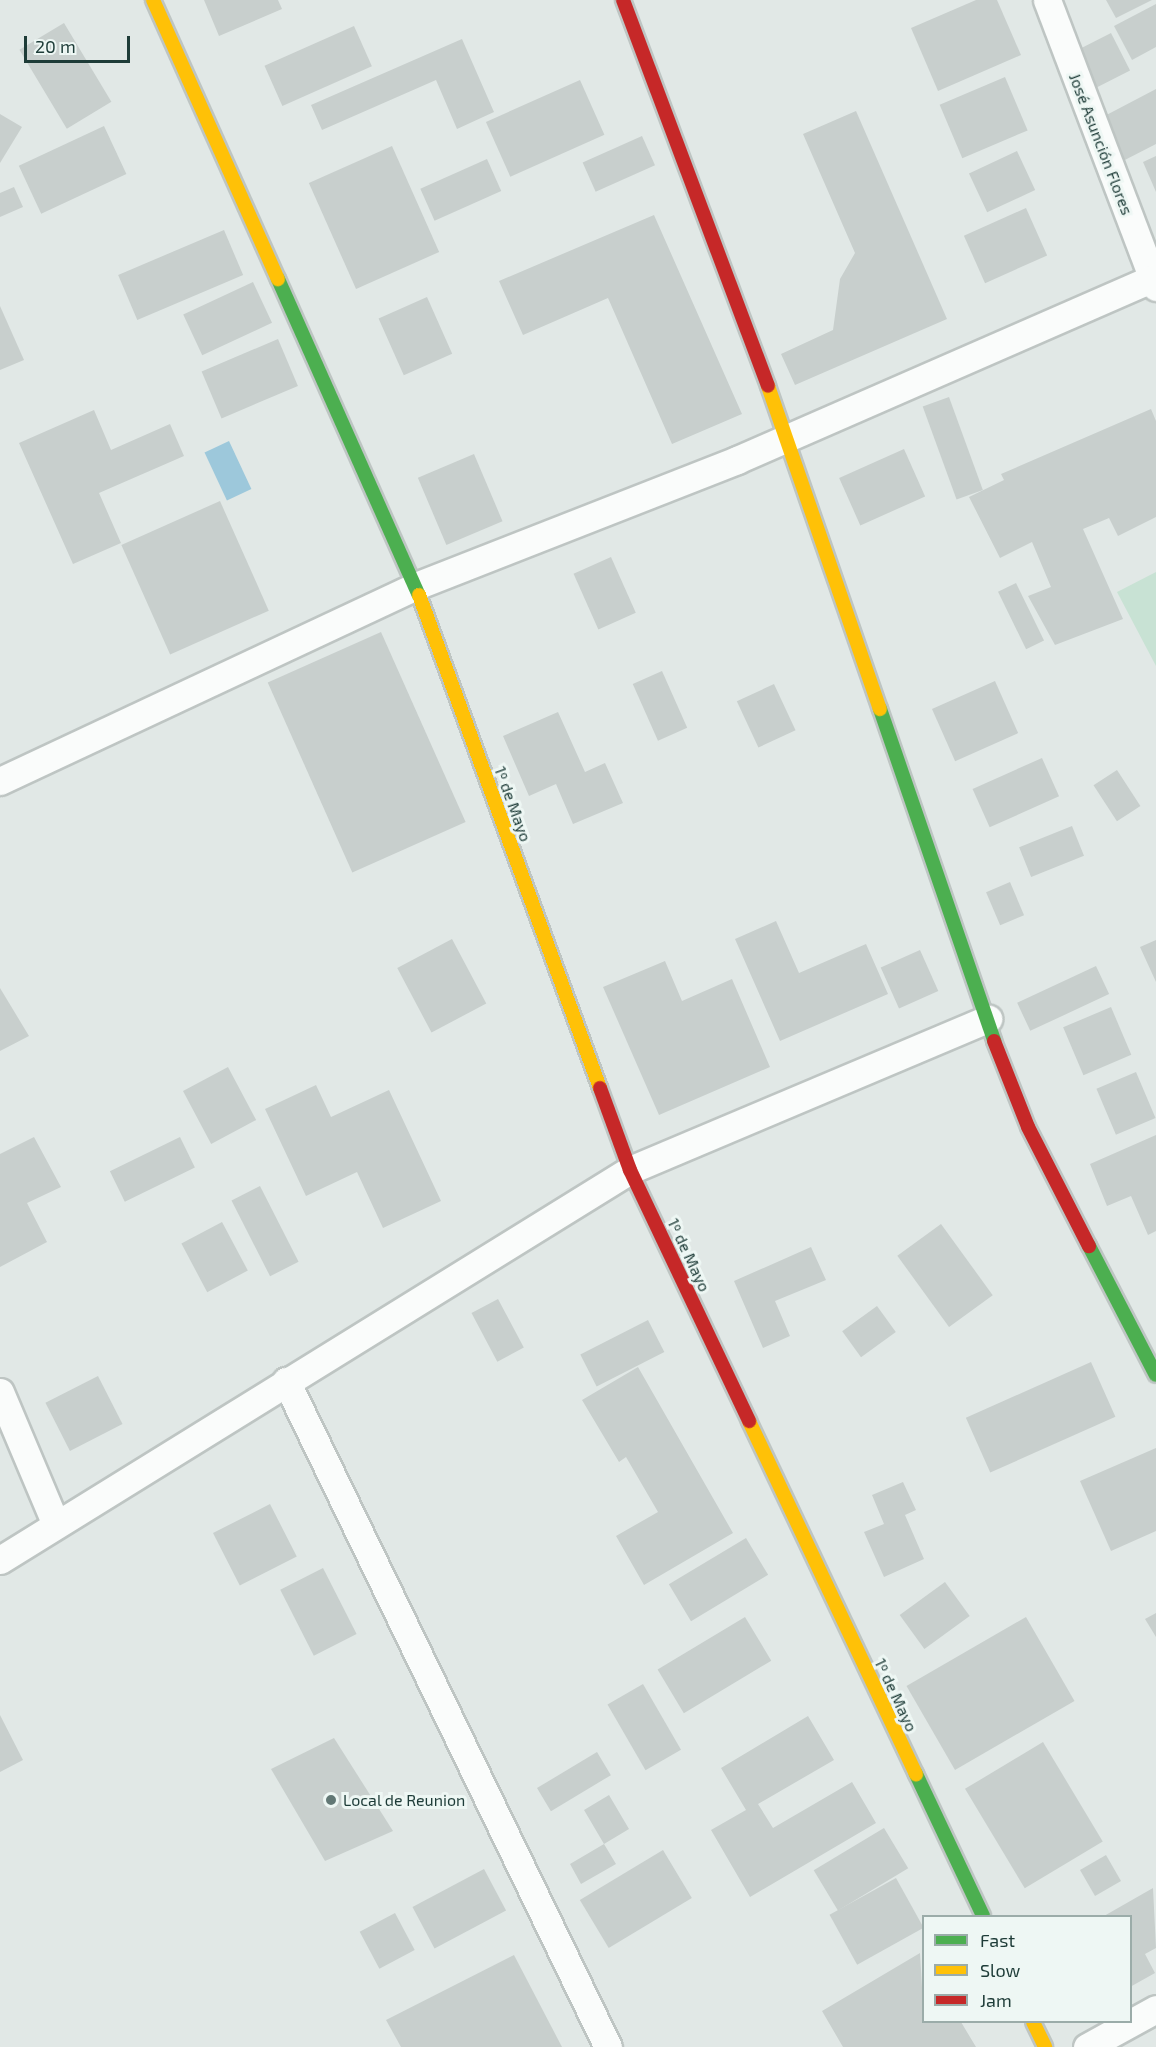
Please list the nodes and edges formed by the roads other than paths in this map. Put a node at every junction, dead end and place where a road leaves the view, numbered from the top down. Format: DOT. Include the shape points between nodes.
graph roads {
  1 [pos="153,0"];
  2 [pos="623,0"];
  3 [pos="1047,0"];
  4 [pos="1154,283"];
  5 [pos="786,435"];
  6 [pos="416,586"];
  7 [pos="0,781"];
  8 [pos="988,1019"];
  9 [pos="630,1170"];
  10 [pos="1156,1375"];
  11 [pos="286,1381"];
  12 [pos="0,1392"];
  13 [pos="55,1522"];
  14 [pos="0,1560"];
  15 [pos="982,1915"];
  16 [pos="1156,2009"];
  17 [pos="1132,2022"];
  18 [pos="1033,2023"];
  19 [pos="1131,2023"];
  20 [pos="608,2047"];
  21 [pos="1045,2047"];
  22 [pos="1087,2047"];
  1 -- 6 [label="street, 1º de Mayo"];
  2 -- 5 [label="street"];
  3 -- 4 [label="street, José Asunción Flores"];
  4 -- 5 [label="street"];
  5 -- 6 [label="street" via="696,477"];
  5 -- 8 [label="street"];
  6 -- 7 [label="street"];
  6 -- 9 [label="street, 1º de Mayo"];
  8 -- 9 [label="street"];
  8 -- 10 [label="street" via="1028,1127"];
  9 -- 11 [label="street"];
  9 -- 15 [label="street, 1º de Mayo"];
  11 -- 13 [label="street"];
  11 -- 20 [label="street"];
  12 -- 13 [label="street"];
  13 -- 14 [label="street"];
  16 -- 17 [label="street"];
  18 -- 21 [label="street"];
  19 -- 22 [label="street"];
}
